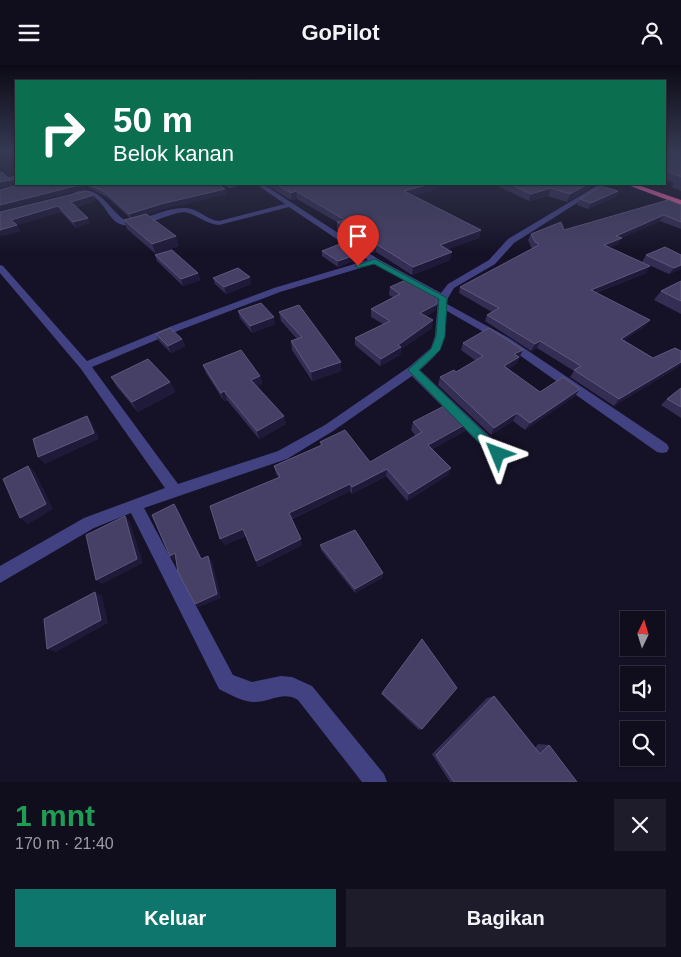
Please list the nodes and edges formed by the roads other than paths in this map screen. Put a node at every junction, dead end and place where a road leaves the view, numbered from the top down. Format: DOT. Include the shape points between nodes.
graph roads {
  1 [pos="261,185"];
  2 [pos="602,185"];
  3 [pos="633,185"];
  4 [pos="646,185"];
  5 [pos="62,198"];
  6 [pos="681,198"];
  7 [pos="681,203"];
  8 [pos="290,205"];
  9 [pos="375,261"];
  10 [pos="0,268"];
  11 [pos="443,302"];
  12 [pos="85,366"];
  13 [pos="413,370"];
  14 [pos="662,448"];
  15 [pos="498,454"];
  16 [pos="175,491"];
  17 [pos="134,505"];
  18 [pos="0,575"];
  19 [pos="376,782"];
  1 -- 8 [label="street"];
  2 -- 11 [label="street" via="511,241 492,262 452,286"];
  3 -- 7 [label="highway"];
  4 -- 6 [label="highway"];
  5 -- 8 [label="street" via="92,192 127,224 186,210 196,212 212,223 219,223"];
  8 -- 9 [label="street"];
  9 -- 11 [label="street"];
  9 -- 12 [label="street" via="277,291"];
  10 -- 12 [label="street"];
  11 -- 13 [label="street" via="436,350"];
  11 -- 14 [label="street"];
  12 -- 16 [label="street"];
  13 -- 15 [label="street"];
  13 -- 16 [label="street" via="282,455"];
  16 -- 17 [label="street"];
  17 -- 18 [label="street" via="88,523"];
  17 -- 19 [label="street" via="226,682 241,690 255,692 285,685 296,687"];
}
